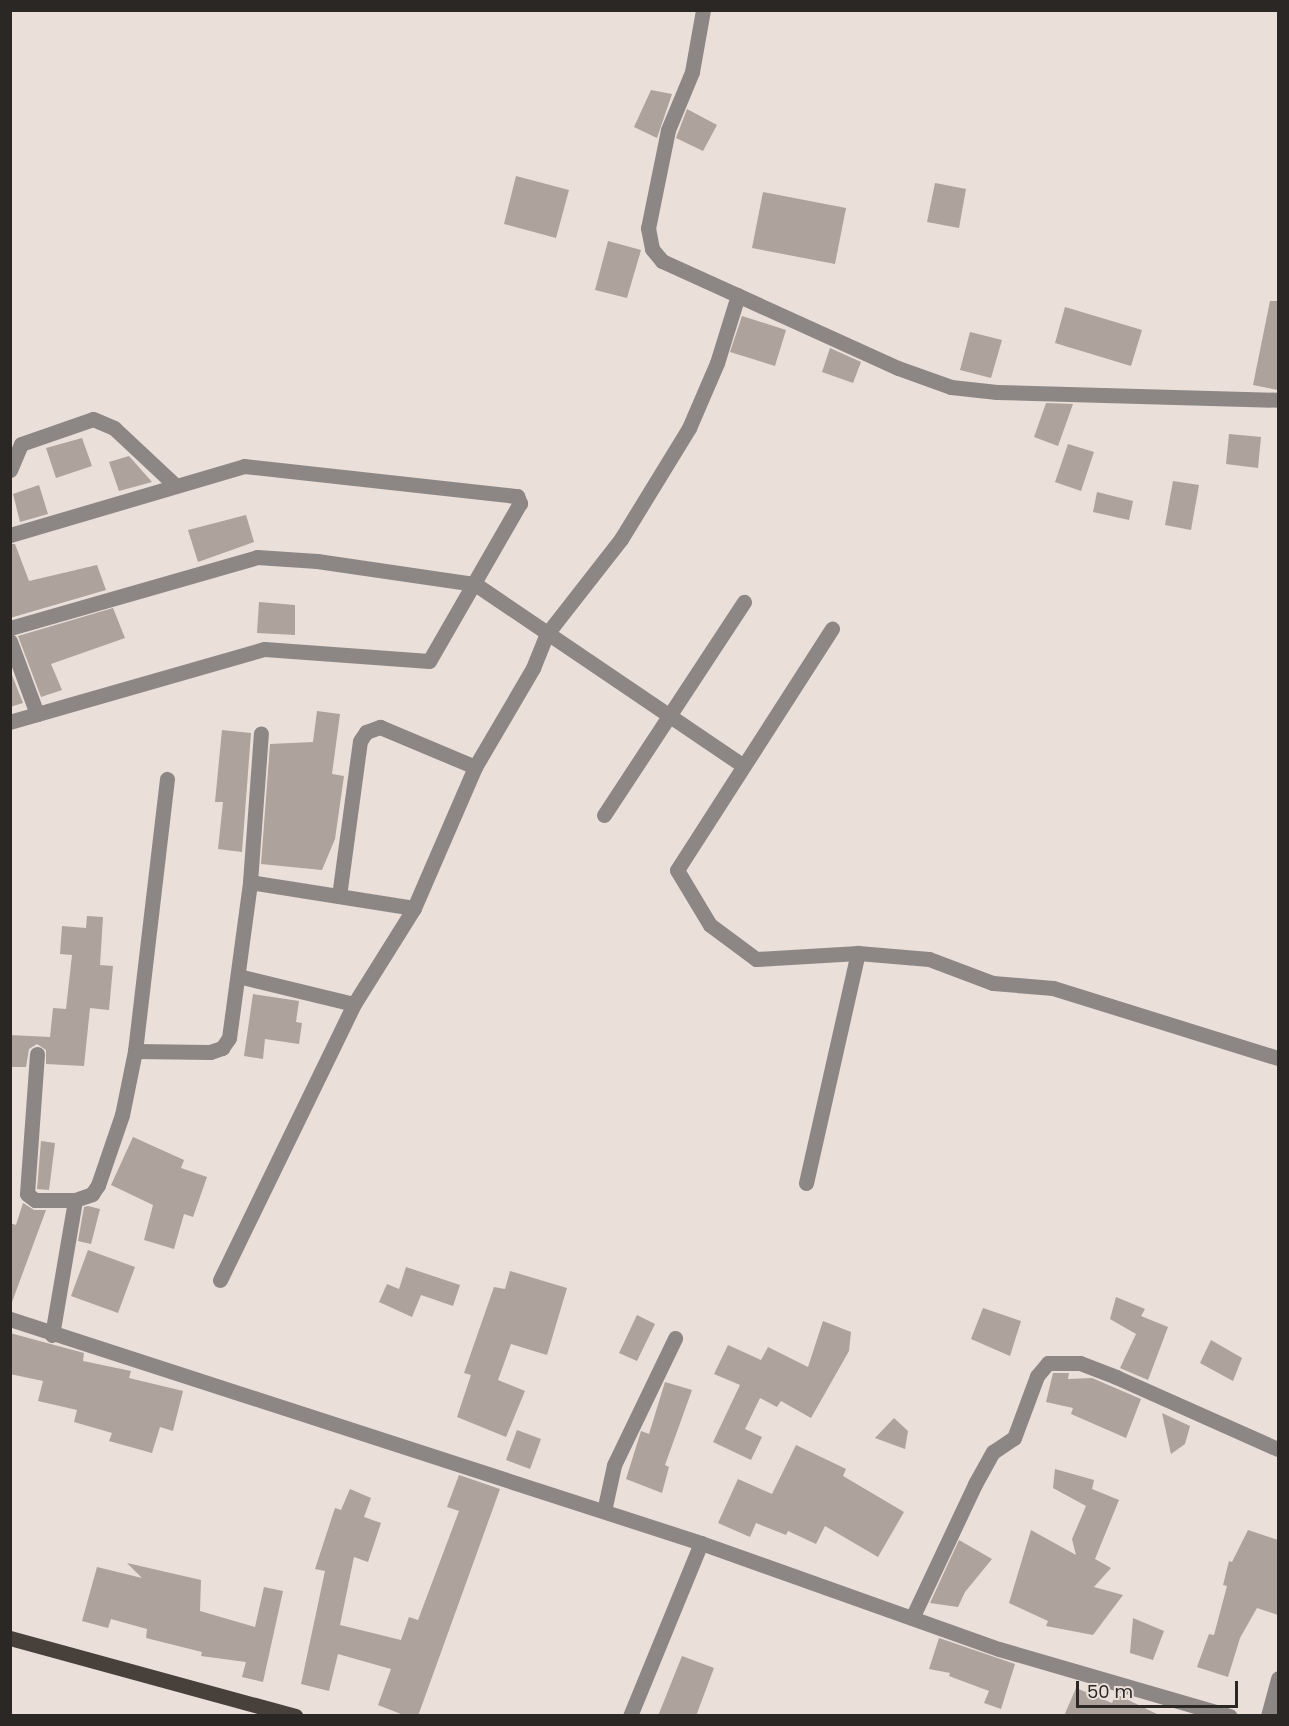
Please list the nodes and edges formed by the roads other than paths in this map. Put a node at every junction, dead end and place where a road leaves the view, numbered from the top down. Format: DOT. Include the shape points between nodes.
graph roads {
  1 [pos="703,10"];
  2 [pos="738,295"];
  3 [pos="1278,400"];
  4 [pos="10,470"];
  5 [pos="175,485"];
  6 [pos="10,535"];
  7 [pos="475,584"];
  8 [pos="744,602"];
  9 [pos="10,628"];
  10 [pos="832,629"];
  11 [pos="546,635"];
  12 [pos="10,641"];
  13 [pos="36,714"];
  14 [pos="668,716"];
  15 [pos="10,722"];
  16 [pos="261,733"];
  17 [pos="742,765"];
  18 [pos="475,766"];
  19 [pos="167,779"];
  20 [pos="604,815"];
  21 [pos="250,882"];
  22 [pos="339,896"];
  23 [pos="414,908"];
  24 [pos="858,953"];
  25 [pos="238,976"];
  26 [pos="354,1004"];
  27 [pos="135,1051"];
  28 [pos="37,1054"];
  29 [pos="1278,1058"];
  30 [pos="806,1183"];
  31 [pos="75,1200"];
  32 [pos="220,1280"];
  33 [pos="10,1319"];
  34 [pos="52,1335"];
  35 [pos="675,1338"];
  36 [pos="1278,1449"];
  37 [pos="604,1511"];
  38 [pos="700,1543"];
  39 [pos="912,1618"];
  40 [pos="10,1638"];
  41 [pos="1278,1678"];
  42 [pos="296,1716"];
  43 [pos="630,1716"];
  44 [pos="1229,1716"];
  45 [pos="1268,1716"];
  1 -- 2 [label="street" via="692,72 668,130 648,228 652,249 662,261"];
  2 -- 3 [label="street" via="898,368 951,387 997,392"];
  2 -- 11 [label="street" via="717,363 689,428 621,538"];
  4 -- 5 [label="street" via="21,444 93,419 114,428"];
  5 -- 6 [label="street"];
  5 -- 7 [label="street" via="244,466 517,496 519,509"];
  7 -- 9 [label="street" via="317,561 256,557"];
  7 -- 11 [label="street"];
  7 -- 13 [label="street" via="432,658 425,663 264,649"];
  8 -- 14 [label="street"];
  10 -- 17 [label="street"];
  11 -- 14 [label="street"];
  11 -- 18 [label="street" via="533,668"];
  12 -- 13 [label="street"];
  13 -- 15 [label="street"];
  14 -- 17 [label="street"];
  14 -- 20 [label="street"];
  16 -- 21 [label="street"];
  17 -- 24 [label="street" via="677,870 710,926 756,959"];
  18 -- 22 [label="street" via="380,727 366,732 360,741"];
  18 -- 23 [label="street"];
  19 -- 27 [label="street"];
  21 -- 22 [label="street"];
  21 -- 25 [label="street"];
  22 -- 23 [label="street"];
  23 -- 26 [label="street"];
  24 -- 29 [label="street" via="928,959 993,983 1053,988"];
  24 -- 30 [label="street"];
  25 -- 26 [label="street"];
  25 -- 27 [label="street" via="229,1038 222,1048 210,1052"];
  26 -- 32 [label="street"];
  27 -- 31 [label="street" via="122,1115 98,1185 92,1194"];
  28 -- 31 [label="street" via="27,1194 35,1200"];
  31 -- 34 [label="street"];
  33 -- 34 [label="street"];
  34 -- 37 [label="street" via="339,1423"];
  35 -- 37 [label="street" via="614,1465"];
  36 -- 39 [label="street" via="1116,1377 1080,1364 1048,1363 1037,1376 1014,1438 997,1447 980,1475"];
  37 -- 38 [label="street"];
  38 -- 39 [label="street"];
  38 -- 43 [label="street"];
  39 -- 44 [label="street" via="999,1649"];
  40 -- 42 [label="main road"];
  41 -- 45 [label="street"];
}
